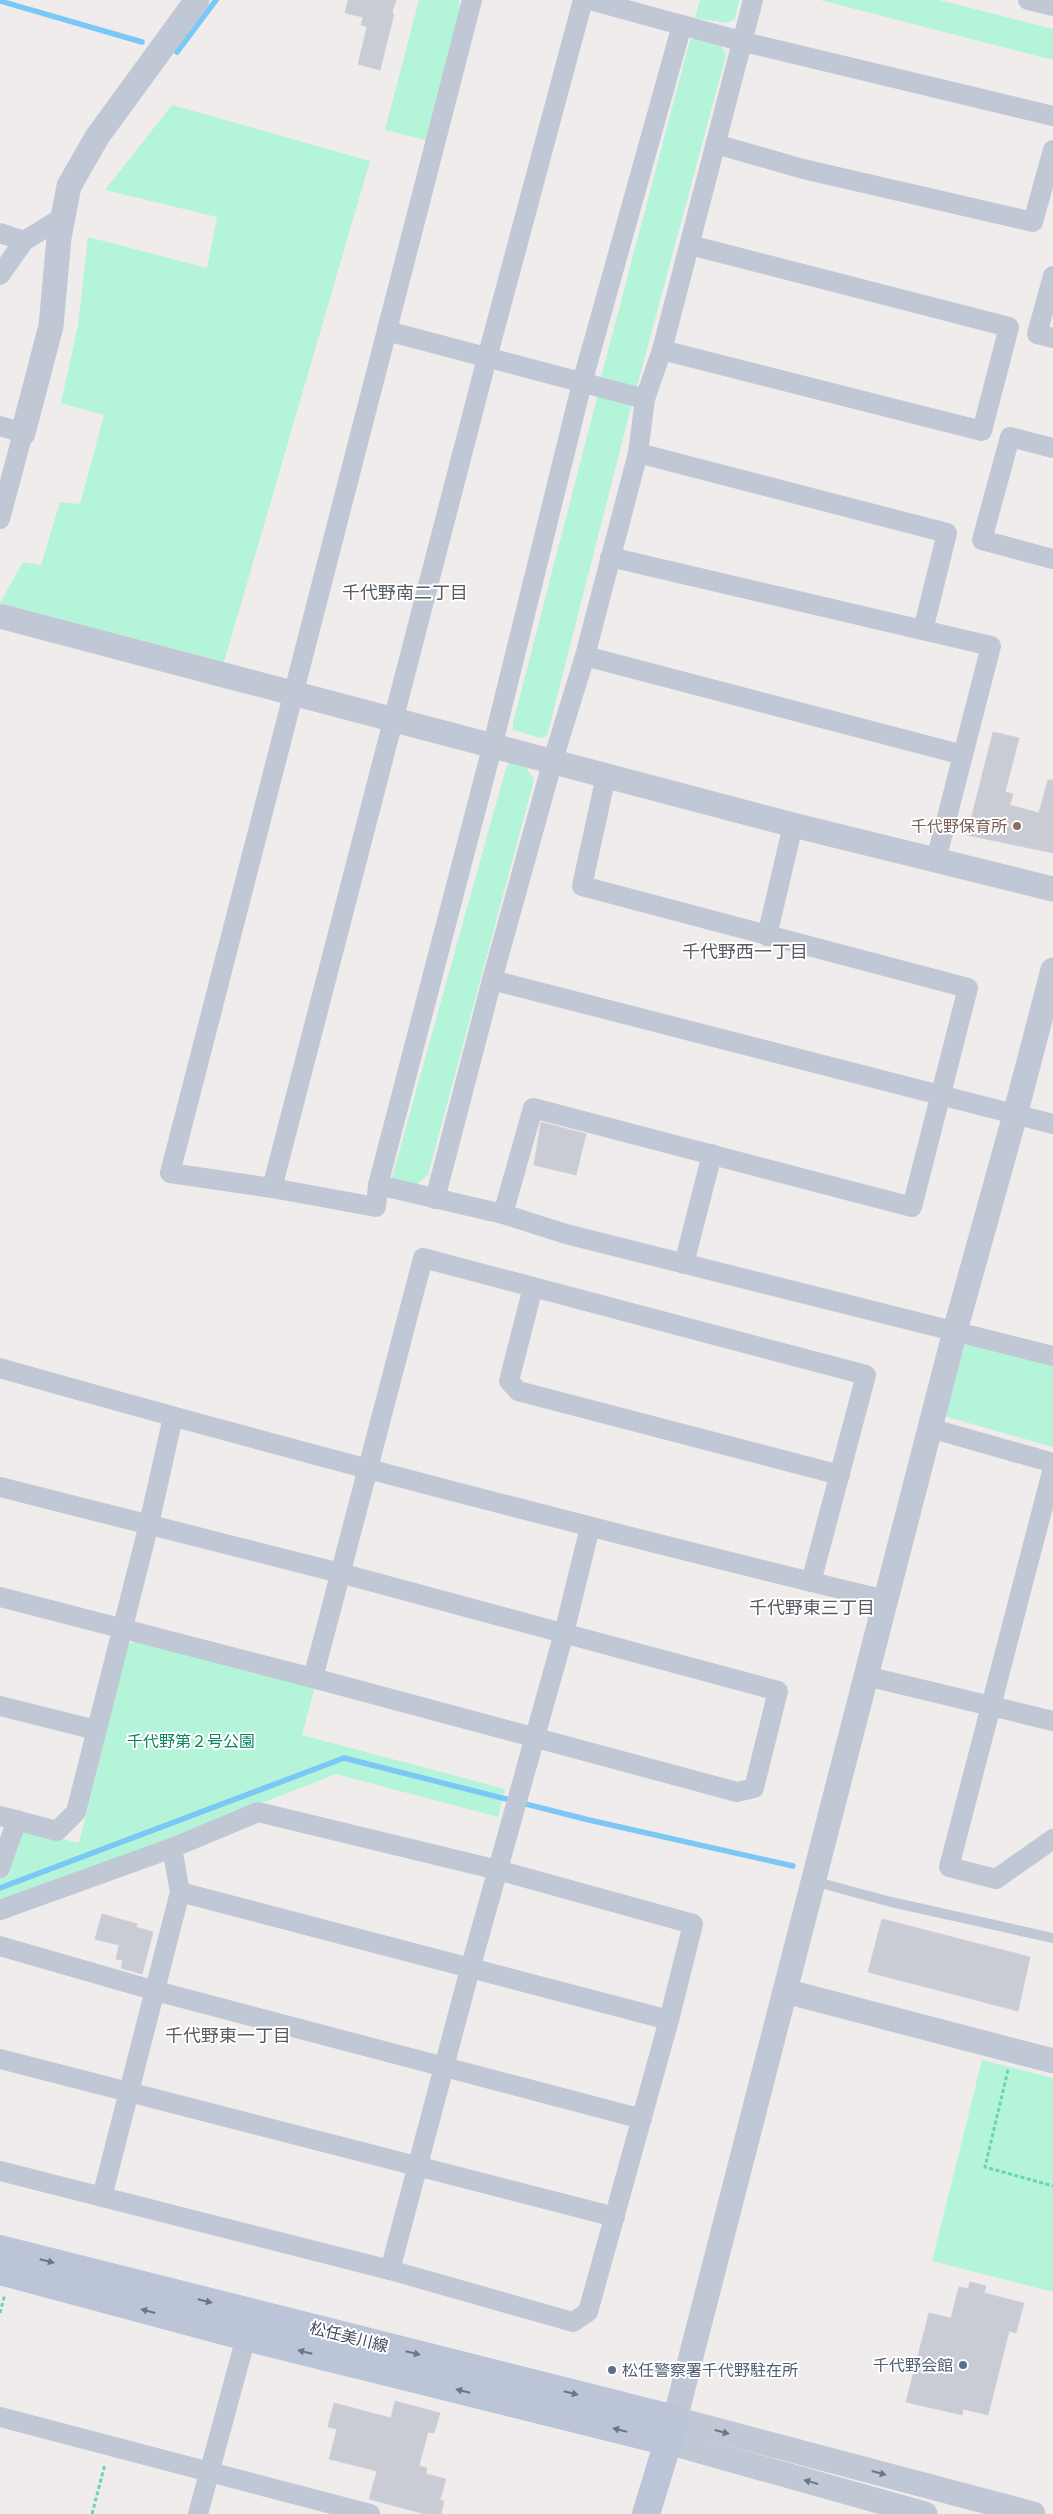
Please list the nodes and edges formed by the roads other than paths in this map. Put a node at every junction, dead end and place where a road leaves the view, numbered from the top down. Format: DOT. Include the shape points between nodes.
graph roads {
  1 [pos="197,0"];
  2 [pos="472,0"];
  3 [pos="583,0"];
  4 [pos="590,0"];
  5 [pos="753,0"];
  6 [pos="1028,0"];
  7 [pos="1053,6"];
  8 [pos="682,25"];
  9 [pos="744,42"];
  10 [pos="1053,116"];
  11 [pos="716,144"];
  12 [pos="1053,150"];
  13 [pos="63,217"];
  14 [pos="0,234"];
  15 [pos="24,241"];
  16 [pos="690,245"];
  17 [pos="0,275"];
  18 [pos="1053,276"];
  19 [pos="387,331"];
  20 [pos="1053,338"];
  21 [pos="662,350"];
  22 [pos="487,358"];
  23 [pos="582,382"];
  24 [pos="645,399"];
  25 [pos="12,429"];
  26 [pos="1053,448"];
  27 [pos="638,453"];
  28 [pos="0,519"];
  29 [pos="610,557"];
  30 [pos="1053,559"];
  31 [pos="0,616"];
  32 [pos="923,630"];
  33 [pos="585,656"];
  34 [pos="294,694"];
  35 [pos="392,719"];
  36 [pos="493,744"];
  37 [pos="963,755"];
  38 [pos="552,760"];
  39 [pos="606,776"];
  40 [pos="793,825"];
  41 [pos="936,860"];
  42 [pos="1053,890"];
  43 [pos="767,936"];
  44 [pos="1053,970"];
  45 [pos="492,980"];
  46 [pos="941,1096"];
  47 [pos="1016,1115"];
  48 [pos="1053,1124"];
  49 [pos="712,1154"];
  50 [pos="378,1185"];
  51 [pos="272,1188"];
  52 [pos="435,1199"];
  53 [pos="503,1214"];
  54 [pos="684,1264"];
  55 [pos="533,1287"];
  56 [pos="955,1330"];
  57 [pos="1053,1356"];
  58 [pos="0,1368"];
  59 [pos="172,1417"];
  60 [pos="930,1428"];
  61 [pos="1053,1463"];
  62 [pos="369,1468"];
  63 [pos="1053,1468"];
  64 [pos="840,1475"];
  65 [pos="0,1487"];
  66 [pos="149,1524"];
  67 [pos="590,1527"];
  68 [pos="340,1573"];
  69 [pos="811,1582"];
  70 [pos="0,1597"];
  71 [pos="885,1600"];
  72 [pos="122,1629"];
  73 [pos="564,1633"];
  74 [pos="866,1676"];
  75 [pos="313,1678"];
  76 [pos="0,1706"];
  77 [pos="992,1707"];
  78 [pos="1053,1721"];
  79 [pos="96,1730"];
  80 [pos="535,1739"];
  81 [pos="8,1818"];
  82 [pos="1053,1839"];
  83 [pos="172,1848"];
  84 [pos="0,1868"];
  85 [pos="498,1870"];
  86 [pos="812,1881"];
  87 [pos="180,1892"];
  88 [pos="0,1910"];
  89 [pos="1053,1938"];
  90 [pos="0,1946"];
  91 [pos="470,1969"];
  92 [pos="156,1991"];
  93 [pos="786,1991"];
  94 [pos="669,2020"];
  95 [pos="0,2059"];
  96 [pos="1053,2061"];
  97 [pos="444,2066"];
  98 [pos="130,2094"];
  99 [pos="642,2119"];
  100 [pos="418,2168"];
  101 [pos="0,2171"];
  102 [pos="102,2197"];
  103 [pos="615,2217"];
  104 [pos="0,2249"];
  105 [pos="390,2270"];
  106 [pos="0,2271"];
  107 [pos="246,2337"];
  108 [pos="0,2417"];
  109 [pos="671,2430"];
  110 [pos="208,2472"];
  111 [pos="198,2514"];
  112 [pos="370,2514"];
  113 [pos="646,2514"];
  114 [pos="925,2514"];
  115 [pos="1033,2514"];
  1 -- 13 [label="street" via="97,137 69,186"];
  2 -- 19 [label="street"];
  3 -- 22 [label="street"];
  4 -- 8 [label="street"];
  5 -- 9 [label="street"];
  6 -- 7 [label="street"];
  8 -- 9 [label="street"];
  8 -- 23 [label="street"];
  9 -- 10 [label="street"];
  9 -- 11 [label="street"];
  11 -- 12 [label="street" via="803,169 1033,222"];
  11 -- 16 [label="street"];
  13 -- 15 [label="street"];
  13 -- 25 [label="street" via="51,326"];
  14 -- 15 [label="street"];
  15 -- 17 [label="street"];
  16 -- 21 [label="street"];
  16 -- 21 [label="street" via="1009,327 982,431"];
  18 -- 20 [label="street" via="1037,334"];
  19 -- 22 [label="street"];
  19 -- 34 [label="street"];
  21 -- 24 [label="street"];
  22 -- 23 [label="street"];
  22 -- 35 [label="street"];
  23 -- 24 [label="street"];
  23 -- 36 [label="street"];
  24 -- 27 [label="street"];
  25 -- 28 [label="street"];
  26 -- 30 [label="street" via="1010,437 982,540"];
  27 -- 29 [label="street"];
  27 -- 32 [label="street" via="947,532"];
  29 -- 32 [label="street"];
  29 -- 33 [label="street"];
  31 -- 34 [label="street"];
  32 -- 37 [label="street" via="992,646"];
  33 -- 37 [label="street"];
  33 -- 38 [label="street"];
  34 -- 35 [label="street"];
  34 -- 51 [label="street" via="170,1173"];
  35 -- 36 [label="street"];
  35 -- 51 [label="street"];
  36 -- 38 [label="street"];
  36 -- 50 [label="street"];
  37 -- 41 [label="street"];
  38 -- 39 [label="street"];
  38 -- 45 [label="street"];
  39 -- 40 [label="street"];
  39 -- 43 [label="street" via="582,886"];
  40 -- 41 [label="street"];
  40 -- 43 [label="street"];
  41 -- 42 [label="street"];
  43 -- 46 [label="street" via="968,988"];
  44 -- 47 [label="street"];
  45 -- 46 [label="street"];
  45 -- 52 [label="street"];
  46 -- 47 [label="street"];
  46 -- 49 [label="street" via="912,1207"];
  47 -- 48 [label="street"];
  47 -- 56 [label="street"];
  49 -- 53 [label="street" via="534,1108"];
  49 -- 54 [label="street"];
  50 -- 51 [label="street" via="376,1207"];
  50 -- 52 [label="street"];
  52 -- 53 [label="street"];
  53 -- 54 [label="street" via="566,1234"];
  54 -- 56 [label="street"];
  55 -- 62 [label="street" via="423,1258"];
  55 -- 64 [label="street" via="509,1382 518,1390"];
  55 -- 64 [label="street" via="866,1375"];
  56 -- 57 [label="street"];
  56 -- 60 [label="street"];
  58 -- 59 [label="street"];
  59 -- 62 [label="street"];
  59 -- 66 [label="street"];
  60 -- 61 [label="street"];
  60 -- 71 [label="street"];
  62 -- 67 [label="street"];
  62 -- 68 [label="street"];
  63 -- 77 [label="street"];
  64 -- 69 [label="street"];
  65 -- 66 [label="street"];
  66 -- 68 [label="street"];
  66 -- 72 [label="street"];
  67 -- 69 [label="street"];
  67 -- 73 [label="street"];
  68 -- 73 [label="street"];
  68 -- 75 [label="street"];
  69 -- 71 [label="street"];
  70 -- 72 [label="street"];
  71 -- 74 [label="street"];
  72 -- 75 [label="street"];
  72 -- 79 [label="street"];
  73 -- 80 [label="street"];
  73 -- 80 [label="street" via="778,1691 754,1788 738,1792"];
  74 -- 77 [label="street"];
  74 -- 86 [label="street"];
  75 -- 80 [label="street"];
  76 -- 79 [label="street"];
  77 -- 78 [label="street"];
  77 -- 82 [label="street" via="949,1867 996,1879"];
  79 -- 81 [label="street" via="76,1812 57,1832"];
  80 -- 85 [label="street"];
  81 -- 84 [label="street"];
  83 -- 85 [label="street" via="258,1812"];
  83 -- 87 [label="street"];
  83 -- 88 [label="street"];
  85 -- 91 [label="street"];
  85 -- 94 [label="street" via="693,1924"];
  86 -- 89 [label="lane"];
  86 -- 93 [label="street"];
  87 -- 91 [label="street"];
  87 -- 92 [label="street"];
  90 -- 92 [label="street"];
  91 -- 94 [label="street"];
  91 -- 97 [label="street"];
  92 -- 97 [label="street"];
  92 -- 98 [label="street"];
  93 -- 96 [label="street"];
  93 -- 109 [label="street"];
  94 -- 99 [label="street"];
  95 -- 98 [label="street"];
  97 -- 99 [label="street"];
  97 -- 100 [label="street"];
  98 -- 100 [label="street"];
  98 -- 102 [label="street"];
  99 -- 103 [label="street"];
  100 -- 103 [label="street"];
  100 -- 105 [label="street"];
  101 -- 102 [label="street"];
  102 -- 105 [label="street"];
  103 -- 105 [label="street" via="588,2312 573,2322"];
  104 -- 109 [label="main road, 松任美川線, one-way"];
  107 -- 106 [label="main road, 松任美川線, one-way"];
  109 -- 107 [label="main road, 松任美川線, one-way"];
  107 -- 110 [label="street"];
  108 -- 110 [label="street"];
  109 -- 113 [label="main road"];
  114 -- 109 [label="street, one-way"];
  109 -- 115 [label="street, one-way"];
  110 -- 111 [label="street"];
  110 -- 112 [label="street"];
}
